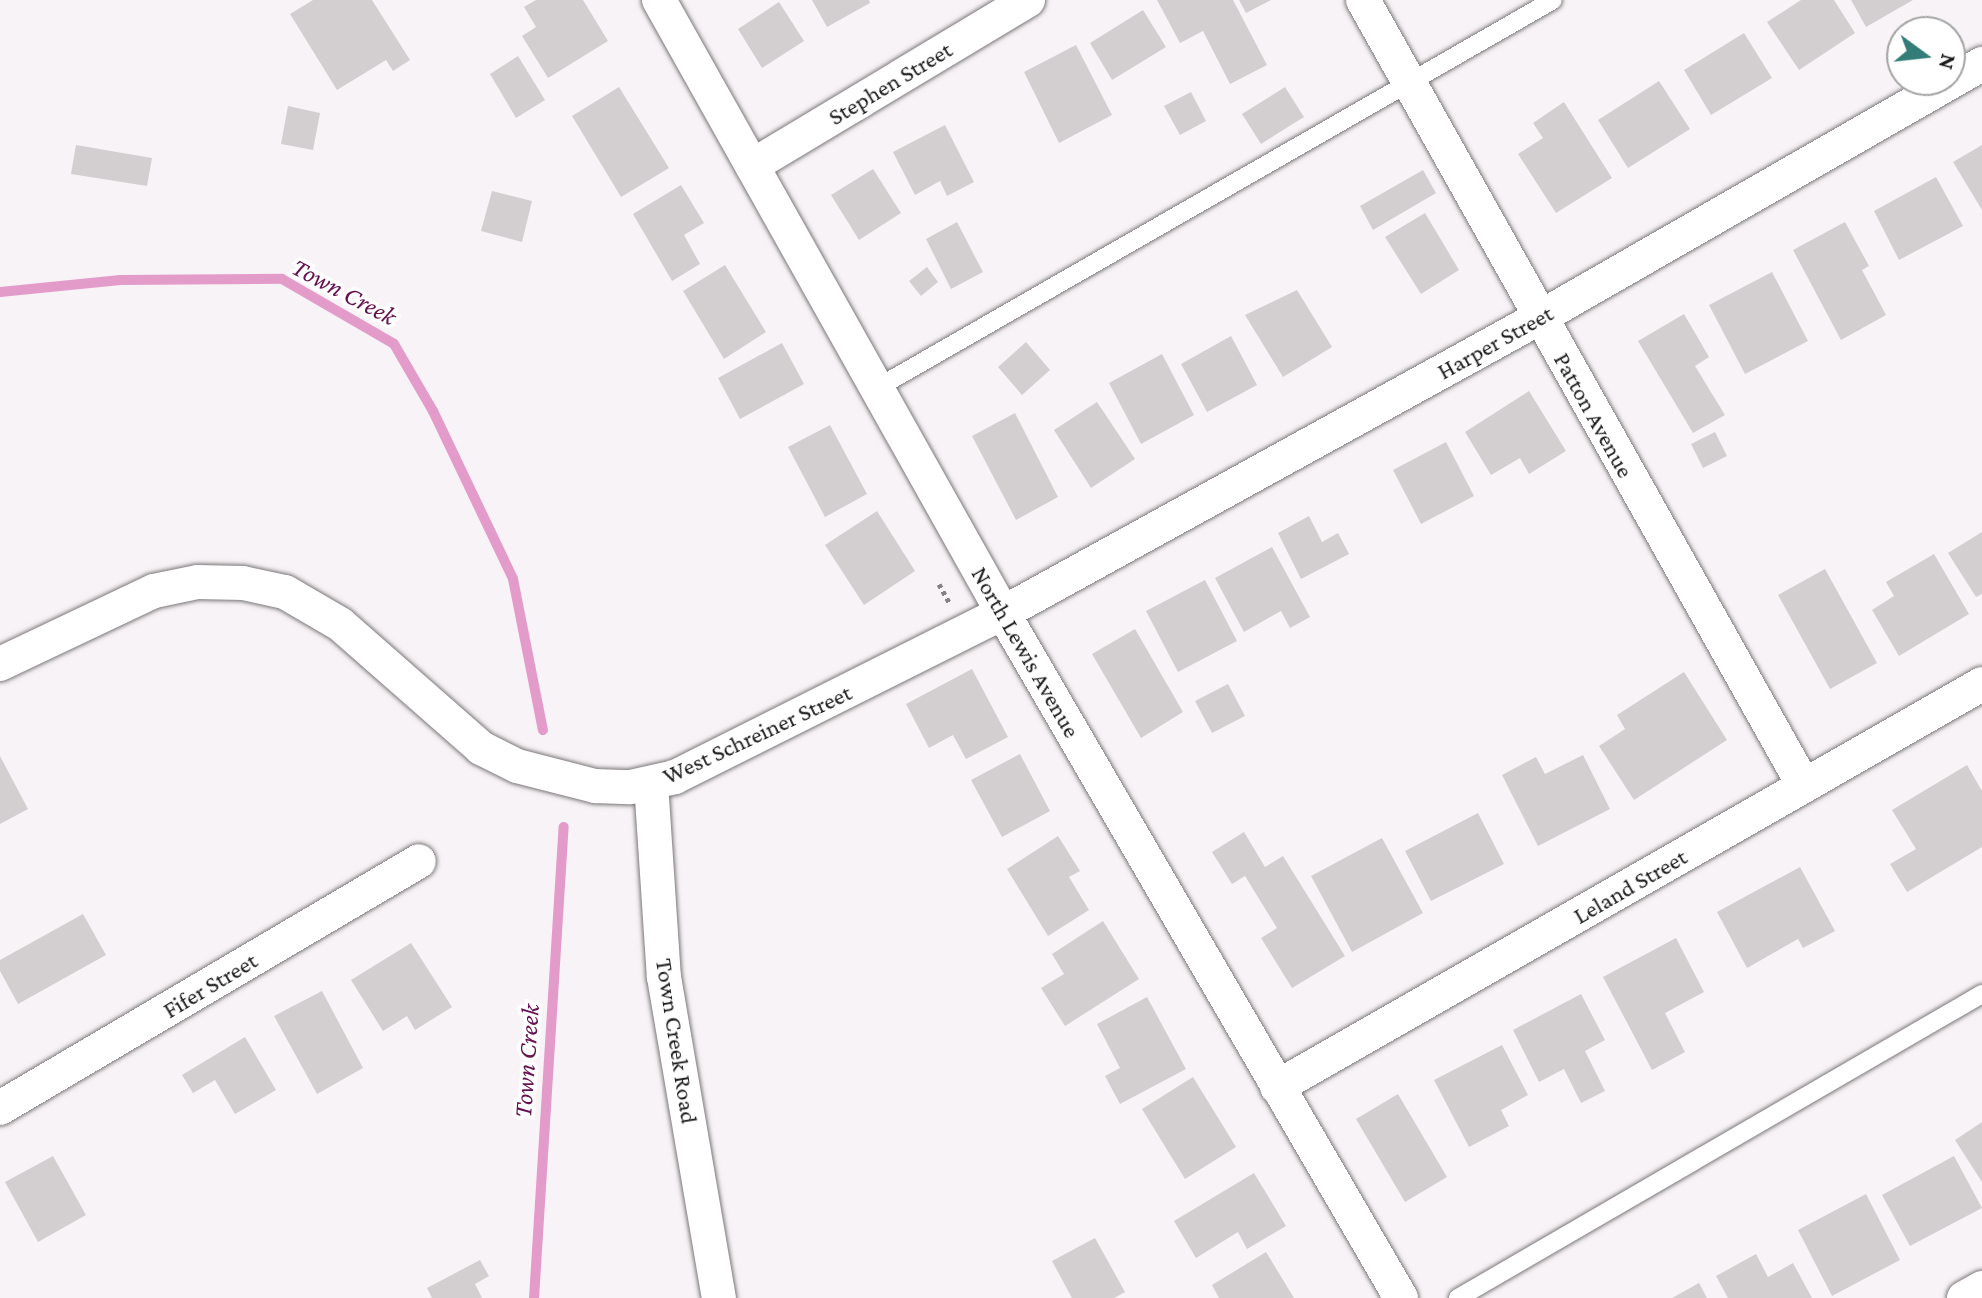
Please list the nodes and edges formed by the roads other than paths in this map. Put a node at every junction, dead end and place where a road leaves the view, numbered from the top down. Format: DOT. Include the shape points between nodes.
graph roads {
  1 [pos="659,0"];
  2 [pos="1028,0"];
  3 [pos="1363,0"];
  4 [pos="1553,0"];
  5 [pos="1982,64"];
  6 [pos="1409,83"];
  7 [pos="752,166"];
  8 [pos="1539,318"];
  9 [pos="877,388"];
  10 [pos="1003,613"];
  11 [pos="0,664"];
  12 [pos="1982,684"];
  13 [pos="651,783"];
  14 [pos="1804,786"];
  15 [pos="419,861"];
  16 [pos="1982,994"];
  17 [pos="1277,1087"];
  18 [pos="0,1108"];
  19 [pos="1982,1288"];
  20 [pos="719,1298"];
  21 [pos="1401,1298"];
  22 [pos="1458,1298"];
  23 [pos="1964,1298"];
  1 -- 7 [label="street, North Lewis Avenue"];
  2 -- 7 [label="street, Stephen Street"];
  3 -- 6 [label="street, Patton Avenue"];
  4 -- 6 [label="lane"];
  5 -- 8 [label="street, Harper Street"];
  6 -- 8 [label="street, Patton Avenue"];
  6 -- 9 [label="lane"];
  7 -- 9 [label="street, North Lewis Avenue"];
  8 -- 10 [label="street, Harper Street"];
  8 -- 14 [label="street, Patton Avenue"];
  9 -- 10 [label="street, North Lewis Avenue"];
  10 -- 13 [label="street, West Schreiner Street" via="735,749"];
  10 -- 17 [label="street, North Lewis Avenue"];
  11 -- 13 [label="street, West Schreiner Street" via="154,591 198,582 243,583 285,592 340,624 481,748 517,766 595,786"];
  12 -- 14 [label="street, Leland Street"];
  13 -- 20 [label="street, Town Creek Road" via="664,977"];
  14 -- 17 [label="street, Leland Street"];
  15 -- 18 [label="street, Fifer Street"];
  16 -- 22 [label="lane"];
  17 -- 21 [label="street, North Lewis Avenue"];
  19 -- 23 [label="street"];
}
